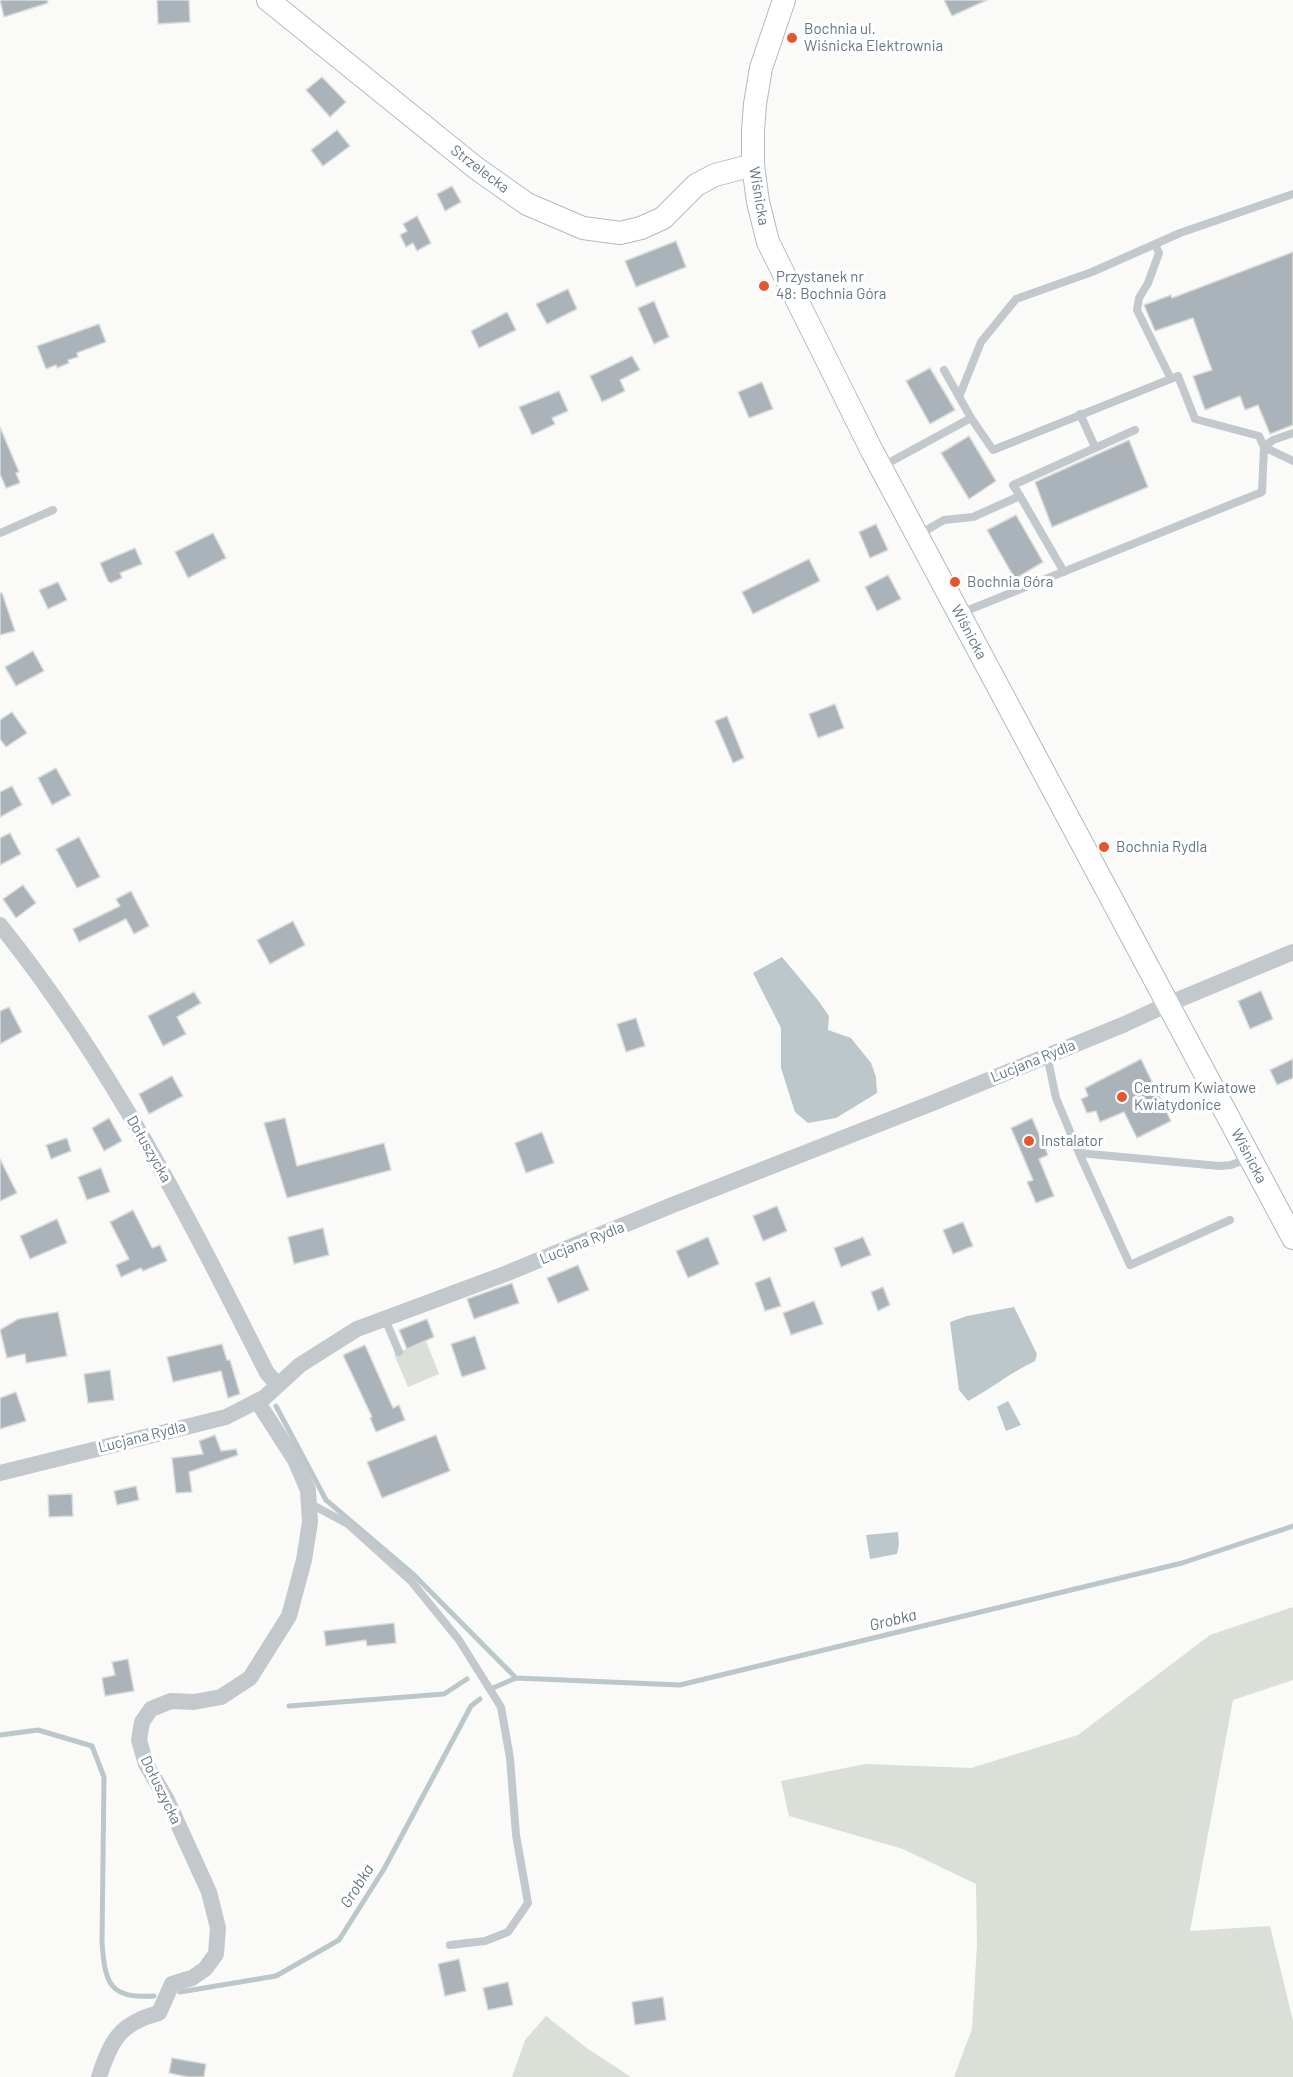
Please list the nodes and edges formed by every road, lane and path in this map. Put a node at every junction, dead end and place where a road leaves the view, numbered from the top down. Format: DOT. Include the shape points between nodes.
graph roads {
  1 [pos="268,0"];
  2 [pos="784,0"];
  3 [pos="753,165"];
  4 [pos="1293,194"];
  5 [pos="1155,244"];
  6 [pos="944,370"];
  7 [pos="1171,379"];
  8 [pos="959,397"];
  9 [pos="1080,414"];
  10 [pos="971,418"];
  11 [pos="1135,430"];
  12 [pos="1293,433"];
  13 [pos="1095,447"];
  14 [pos="1264,447"];
  15 [pos="1293,462"];
  16 [pos="881,467"];
  17 [pos="1020,496"];
  18 [pos="53,510"];
  19 [pos="0,533"];
  20 [pos="917,536"];
  21 [pos="1064,572"];
  22 [pos="960,614"];
  23 [pos="0,925"];
  24 [pos="1293,952"];
  25 [pos="1168,1004"];
  26 [pos="1047,1055"];
  27 [pos="1079,1153"];
  28 [pos="1250,1158"];
  29 [pos="1230,1220"];
  30 [pos="1293,1238"];
  31 [pos="385,1319"];
  32 [pos="399,1352"];
  33 [pos="278,1385"];
  34 [pos="257,1401"];
  35 [pos="0,1473"];
  36 [pos="309,1503"];
  37 [pos="450,1945"];
  38 [pos="99,2077"];
  1 -- 3 [label="main road, Strzelecka" via="476,168 527,204 558,219 599,232 641,228 663,218 696,185 715,175"];
  2 -- 3 [label="main road, Wiśnicka" via="760,77"];
  3 -- 16 [label="main road, Wiśnicka" via="768,242"];
  4 -- 5 [label="lane"];
  5 -- 7 [label="lane" via="1159,253 1137,310"];
  5 -- 8 [label="lane" via="1016,299 981,342"];
  6 -- 8 [label="lane"];
  7 -- 9 [label="lane"];
  7 -- 14 [label="lane" via="1178,376 1195,419 1259,436"];
  8 -- 10 [label="lane"];
  9 -- 10 [label="lane" via="993,450"];
  9 -- 13 [label="lane"];
  10 -- 16 [label="lane"];
  11 -- 13 [label="lane"];
  12 -- 14 [label="lane"];
  13 -- 17 [label="lane" via="1013,485"];
  14 -- 15 [label="lane"];
  14 -- 21 [label="lane" via="1262,492"];
  16 -- 20 [label="main road, Wiśnicka"];
  17 -- 20 [label="lane" via="973,517 944,520"];
  17 -- 21 [label="lane"];
  18 -- 19 [label="lane"];
  20 -- 22 [label="main road, Wiśnicka"];
  21 -- 22 [label="lane"];
  22 -- 25 [label="main road, Wiśnicka"];
  23 -- 33 [label="street, Dołuszycka" via="75,1025 153,1152 267,1373"];
  24 -- 25 [label="street, Lucjana Rydla"];
  25 -- 26 [label="street, Lucjana Rydla"];
  25 -- 28 [label="main road, Wiśnicka"];
  26 -- 27 [label="lane" via="1056,1098"];
  26 -- 31 [label="street, Lucjana Rydla"];
  27 -- 28 [label="lane" via="1219,1166"];
  27 -- 29 [label="lane" via="1130,1264"];
  28 -- 30 [label="main road, Wiśnicka"];
  31 -- 32 [label="lane"];
  31 -- 33 [label="street, Lucjana Rydla" via="357,1329 300,1365"];
  33 -- 34 [label="street, Lucjana Rydla"];
  34 -- 35 [label="street, Lucjana Rydla" via="226,1417"];
  34 -- 36 [label="street, Dołuszycka" via="295,1460 308,1490"];
  36 -- 37 [label="lane" via="348,1524 411,1581 459,1640 501,1707 528,1903 508,1932 485,1941"];
  36 -- 38 [label="street, Dołuszycka" via="304,1560 289,1616 250,1678 221,1697 171,1701 151,1708 142,1722 140,1740 146,1764 167,1800 208,1892 218,1928 216,1954 192,1978 172,1984 159,2013 144,2016 120,2031"];
}
